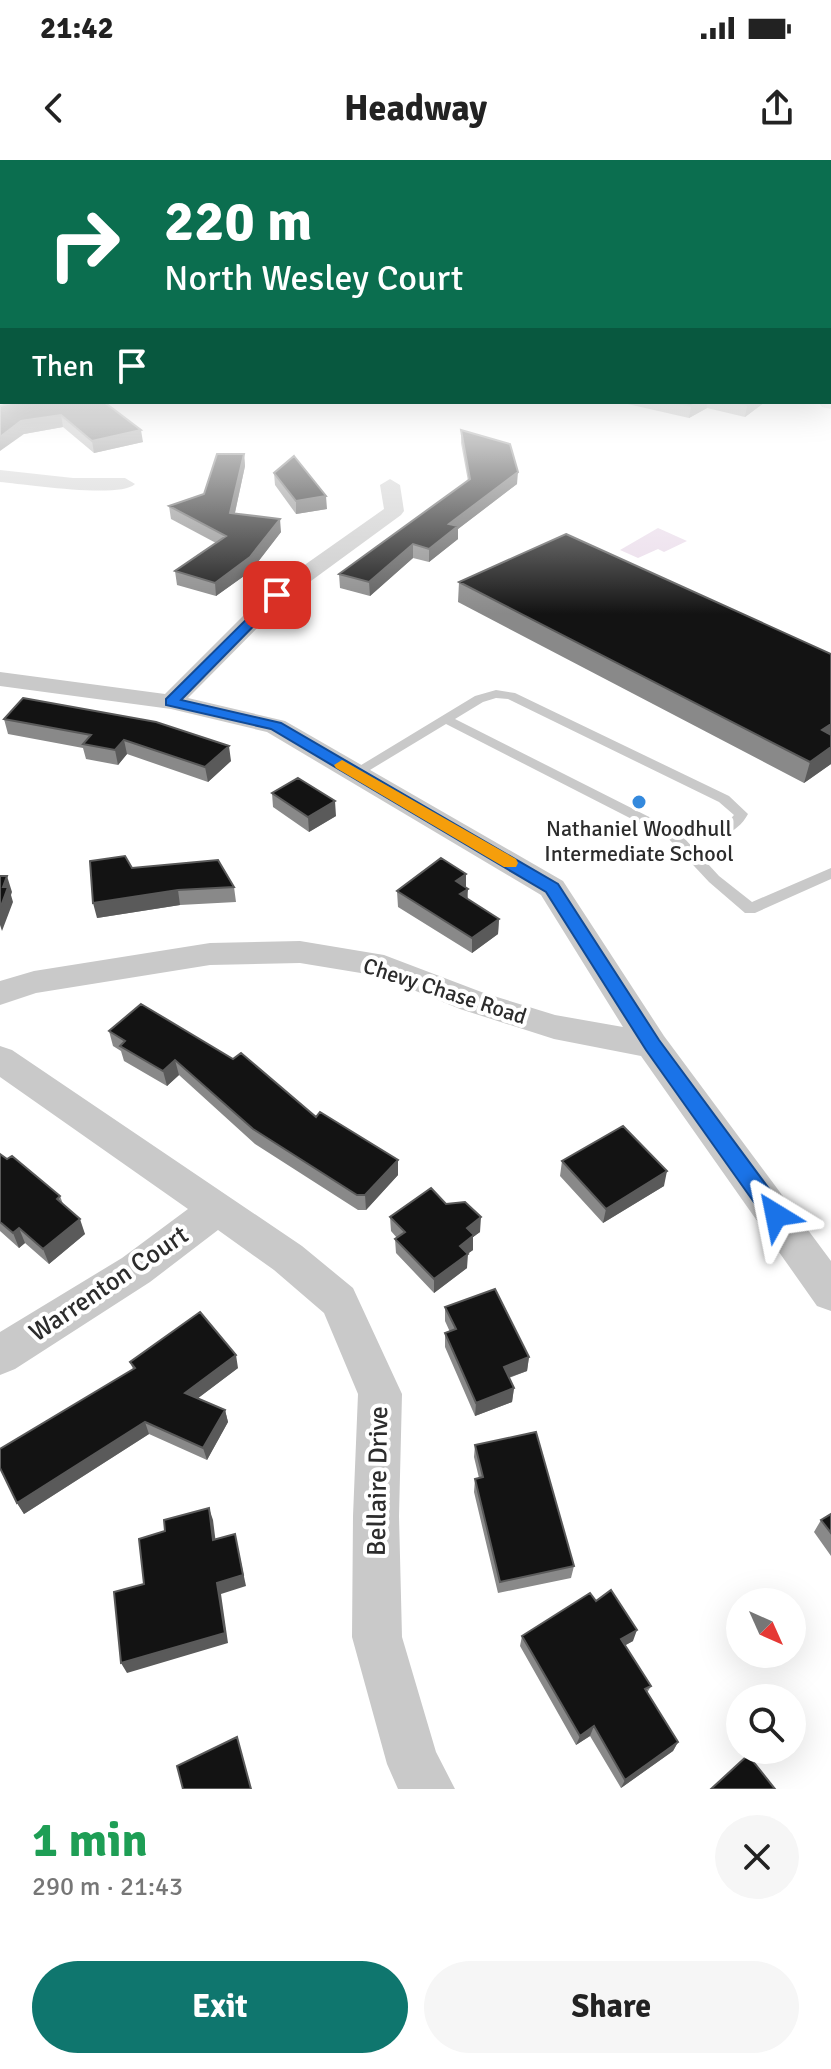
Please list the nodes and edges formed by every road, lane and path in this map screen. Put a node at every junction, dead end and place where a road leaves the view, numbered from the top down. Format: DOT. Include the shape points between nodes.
graph roads {
  1 [pos="0,476"];
  2 [pos="125,484"];
  3 [pos="390,485"];
  4 [pos="0,679"];
  5 [pos="171,702"];
  6 [pos="446,719"];
  7 [pos="355,773"];
  8 [pos="672,834"];
  9 [pos="831,874"];
  10 [pos="0,993"];
  11 [pos="652,1045"];
  12 [pos="0,1059"];
  13 [pos="216,1210"];
  14 [pos="831,1293"];
  15 [pos="0,1355"];
  16 [pos="428,1789"];
  1 -- 2 [label="street"];
  3 -- 5 [label="street" via="394,511 277,595"];
  4 -- 5 [label="street"];
  5 -- 7 [label="street" via="276,726"];
  6 -- 7 [label="lane"];
  6 -- 8 [label="lane"];
  6 -- 8 [label="lane" via="479,699 511,696 724,799 741,814 733,826 711,833"];
  7 -- 11 [label="street" via="552,888"];
  8 -- 9 [label="lane" via="750,909"];
  10 -- 11 [label="street, Chevy Chase Road" via="34,982 210,954 300,952 384,966 554,1027"];
  11 -- 14 [label="street"];
  12 -- 13 [label="street, Bellaire Drive"];
  13 -- 15 [label="street, Warrenton Court" via="136,1270"];
  13 -- 16 [label="street, Bellaire Drive" via="288,1258 339,1301 380,1394 377,1637 413,1764"];
}
